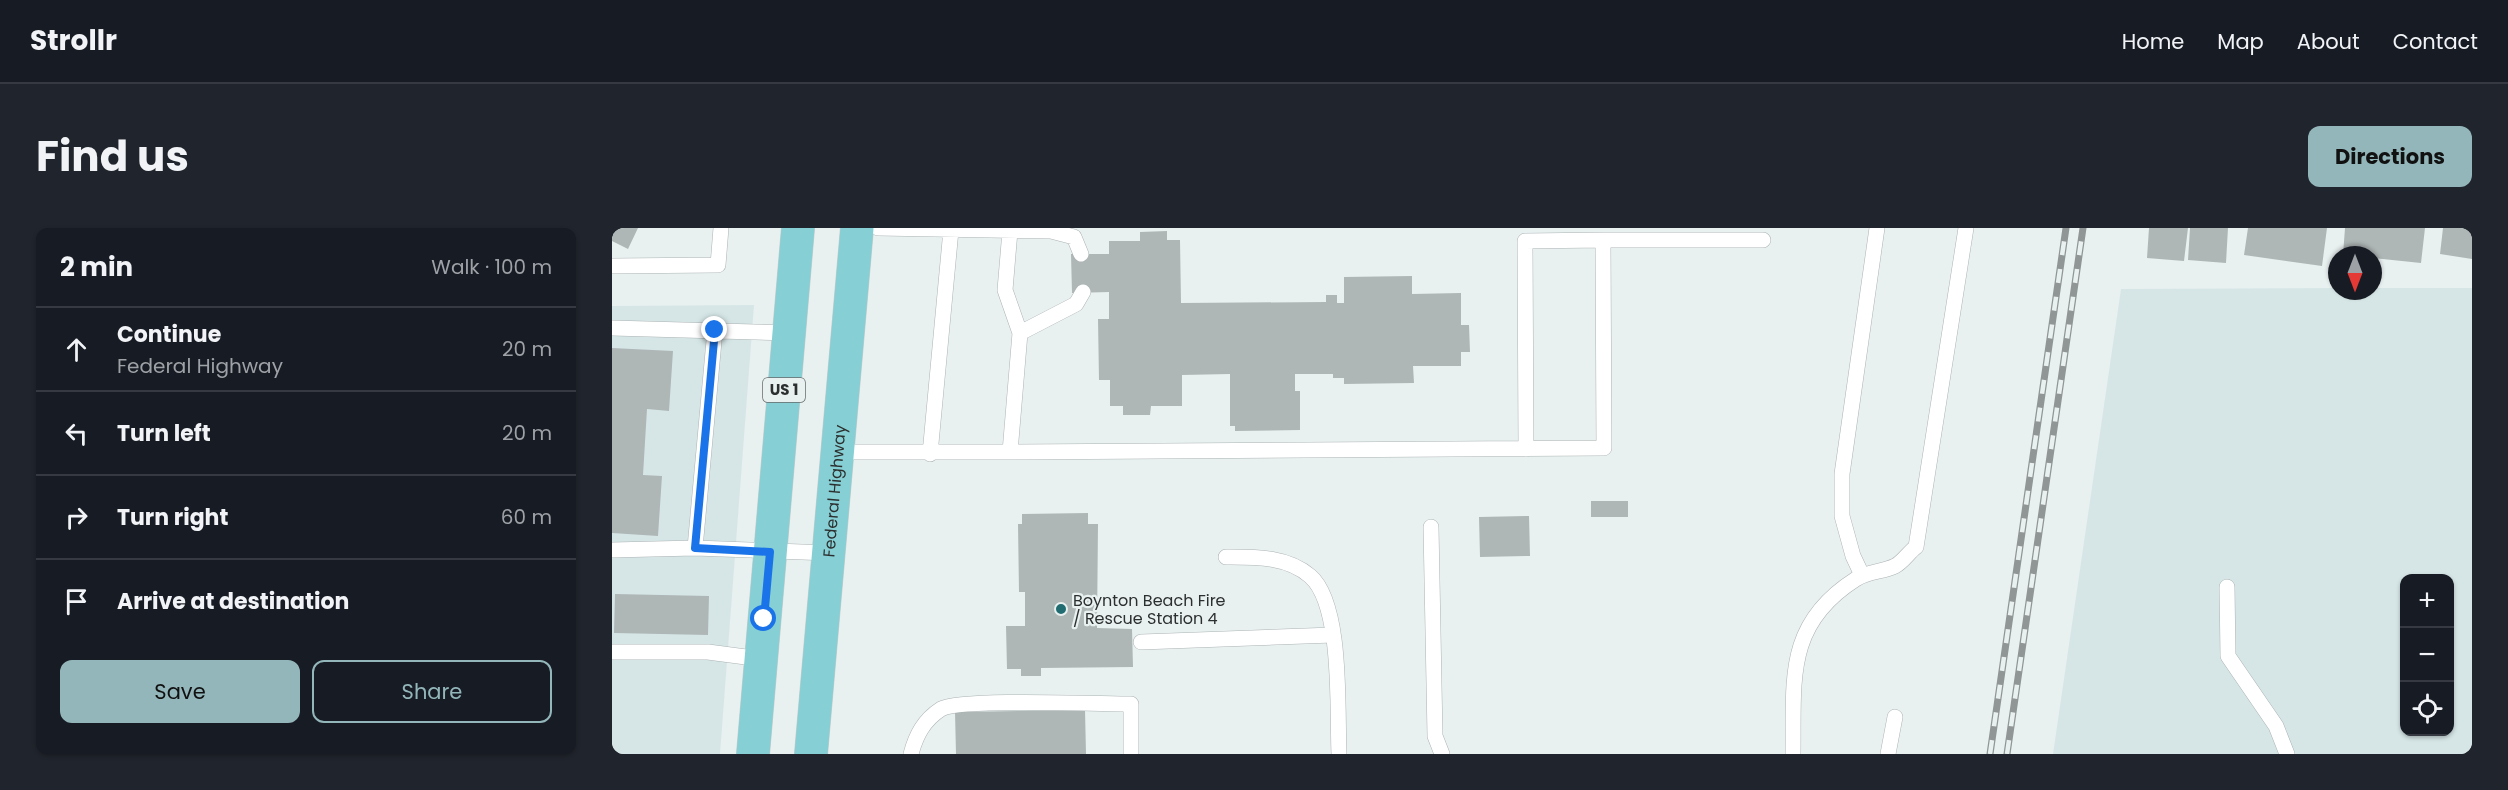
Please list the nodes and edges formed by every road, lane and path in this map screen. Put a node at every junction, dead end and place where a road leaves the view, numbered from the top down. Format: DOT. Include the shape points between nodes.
graph roads {
  1 [pos="721,228"];
  2 [pos="798,228"];
  3 [pos="857,228"];
  4 [pos="878,228"];
  5 [pos="1877,228"];
  6 [pos="1966,228"];
  7 [pos="951,230"];
  8 [pos="1010,231"];
  9 [pos="1603,240"];
  10 [pos="1763,240"];
  11 [pos="1081,254"];
  12 [pos="612,266"];
  13 [pos="1083,292"];
  14 [pos="612,328"];
  15 [pos="715,330"];
  16 [pos="789,333"];
  17 [pos="1020,333"];
  18 [pos="1526,449"];
  19 [pos="838,452"];
  20 [pos="1010,452"];
  21 [pos="930,454"];
  22 [pos="1431,527"];
  23 [pos="695,548"];
  24 [pos="612,550"];
  25 [pos="770,552"];
  26 [pos="829,553"];
  27 [pos="1226,557"];
  28 [pos="1862,575"];
  29 [pos="2227,587"];
  30 [pos="1333,635"];
  31 [pos="1141,642"];
  32 [pos="612,652"];
  33 [pos="761,659"];
  34 [pos="1896,717"];
  35 [pos="753,754"];
  36 [pos="812,754"];
  37 [pos="911,754"];
  38 [pos="1131,754"];
  39 [pos="1339,754"];
  40 [pos="1442,754"];
  41 [pos="1793,754"];
  42 [pos="1888,754"];
  43 [pos="2287,754"];
  1 -- 12 [label="lane" via="718,265"];
  2 -- 16 [label="main road, US 1"];
  3 -- 19 [label="main road, Federal Highway"];
  4 -- 7 [label="lane"];
  5 -- 28 [label="lane" via="1842,474 1842,516"];
  6 -- 28 [label="lane" via="1916,547 1896,566"];
  7 -- 8 [label="lane"];
  7 -- 21 [label="lane"];
  8 -- 11 [label="lane" via="1064,233 1074,237"];
  8 -- 17 [label="lane" via="1005,290"];
  9 -- 10 [label="lane"];
  9 -- 18 [label="lane" via="1526,241"];
  9 -- 18 [label="lane" via="1604,448"];
  13 -- 17 [label="lane" via="1076,304"];
  14 -- 15 [label="lane"];
  15 -- 16 [label="lane"];
  15 -- 23 [label="lane"];
  16 -- 25 [label="main road, US 1"];
  17 -- 20 [label="lane"];
  18 -- 20 [label="lane"];
  19 -- 21 [label="lane"];
  19 -- 26 [label="main road, Federal Highway"];
  20 -- 21 [label="lane"];
  22 -- 40 [label="lane" via="1435,736"];
  23 -- 24 [label="lane"];
  23 -- 25 [label="lane"];
  25 -- 26 [label="lane"];
  25 -- 33 [label="main road, US 1"];
  26 -- 36 [label="main road, Federal Highway"];
  27 -- 30 [label="lane" via="1277,560 1310,576 1323,591"];
  28 -- 41 [label="lane" via="1833,593 1811,619 1798,650"];
  29 -- 43 [label="lane" via="2228,656 2276,726"];
  30 -- 31 [label="lane"];
  30 -- 39 [label="lane"];
  32 -- 33 [label="lane" via="708,652"];
  33 -- 35 [label="main road, US 1"];
  34 -- 42 [label="lane"];
  37 -- 38 [label="lane" via="920,727 942,708 976,704 1131,704"];
}
